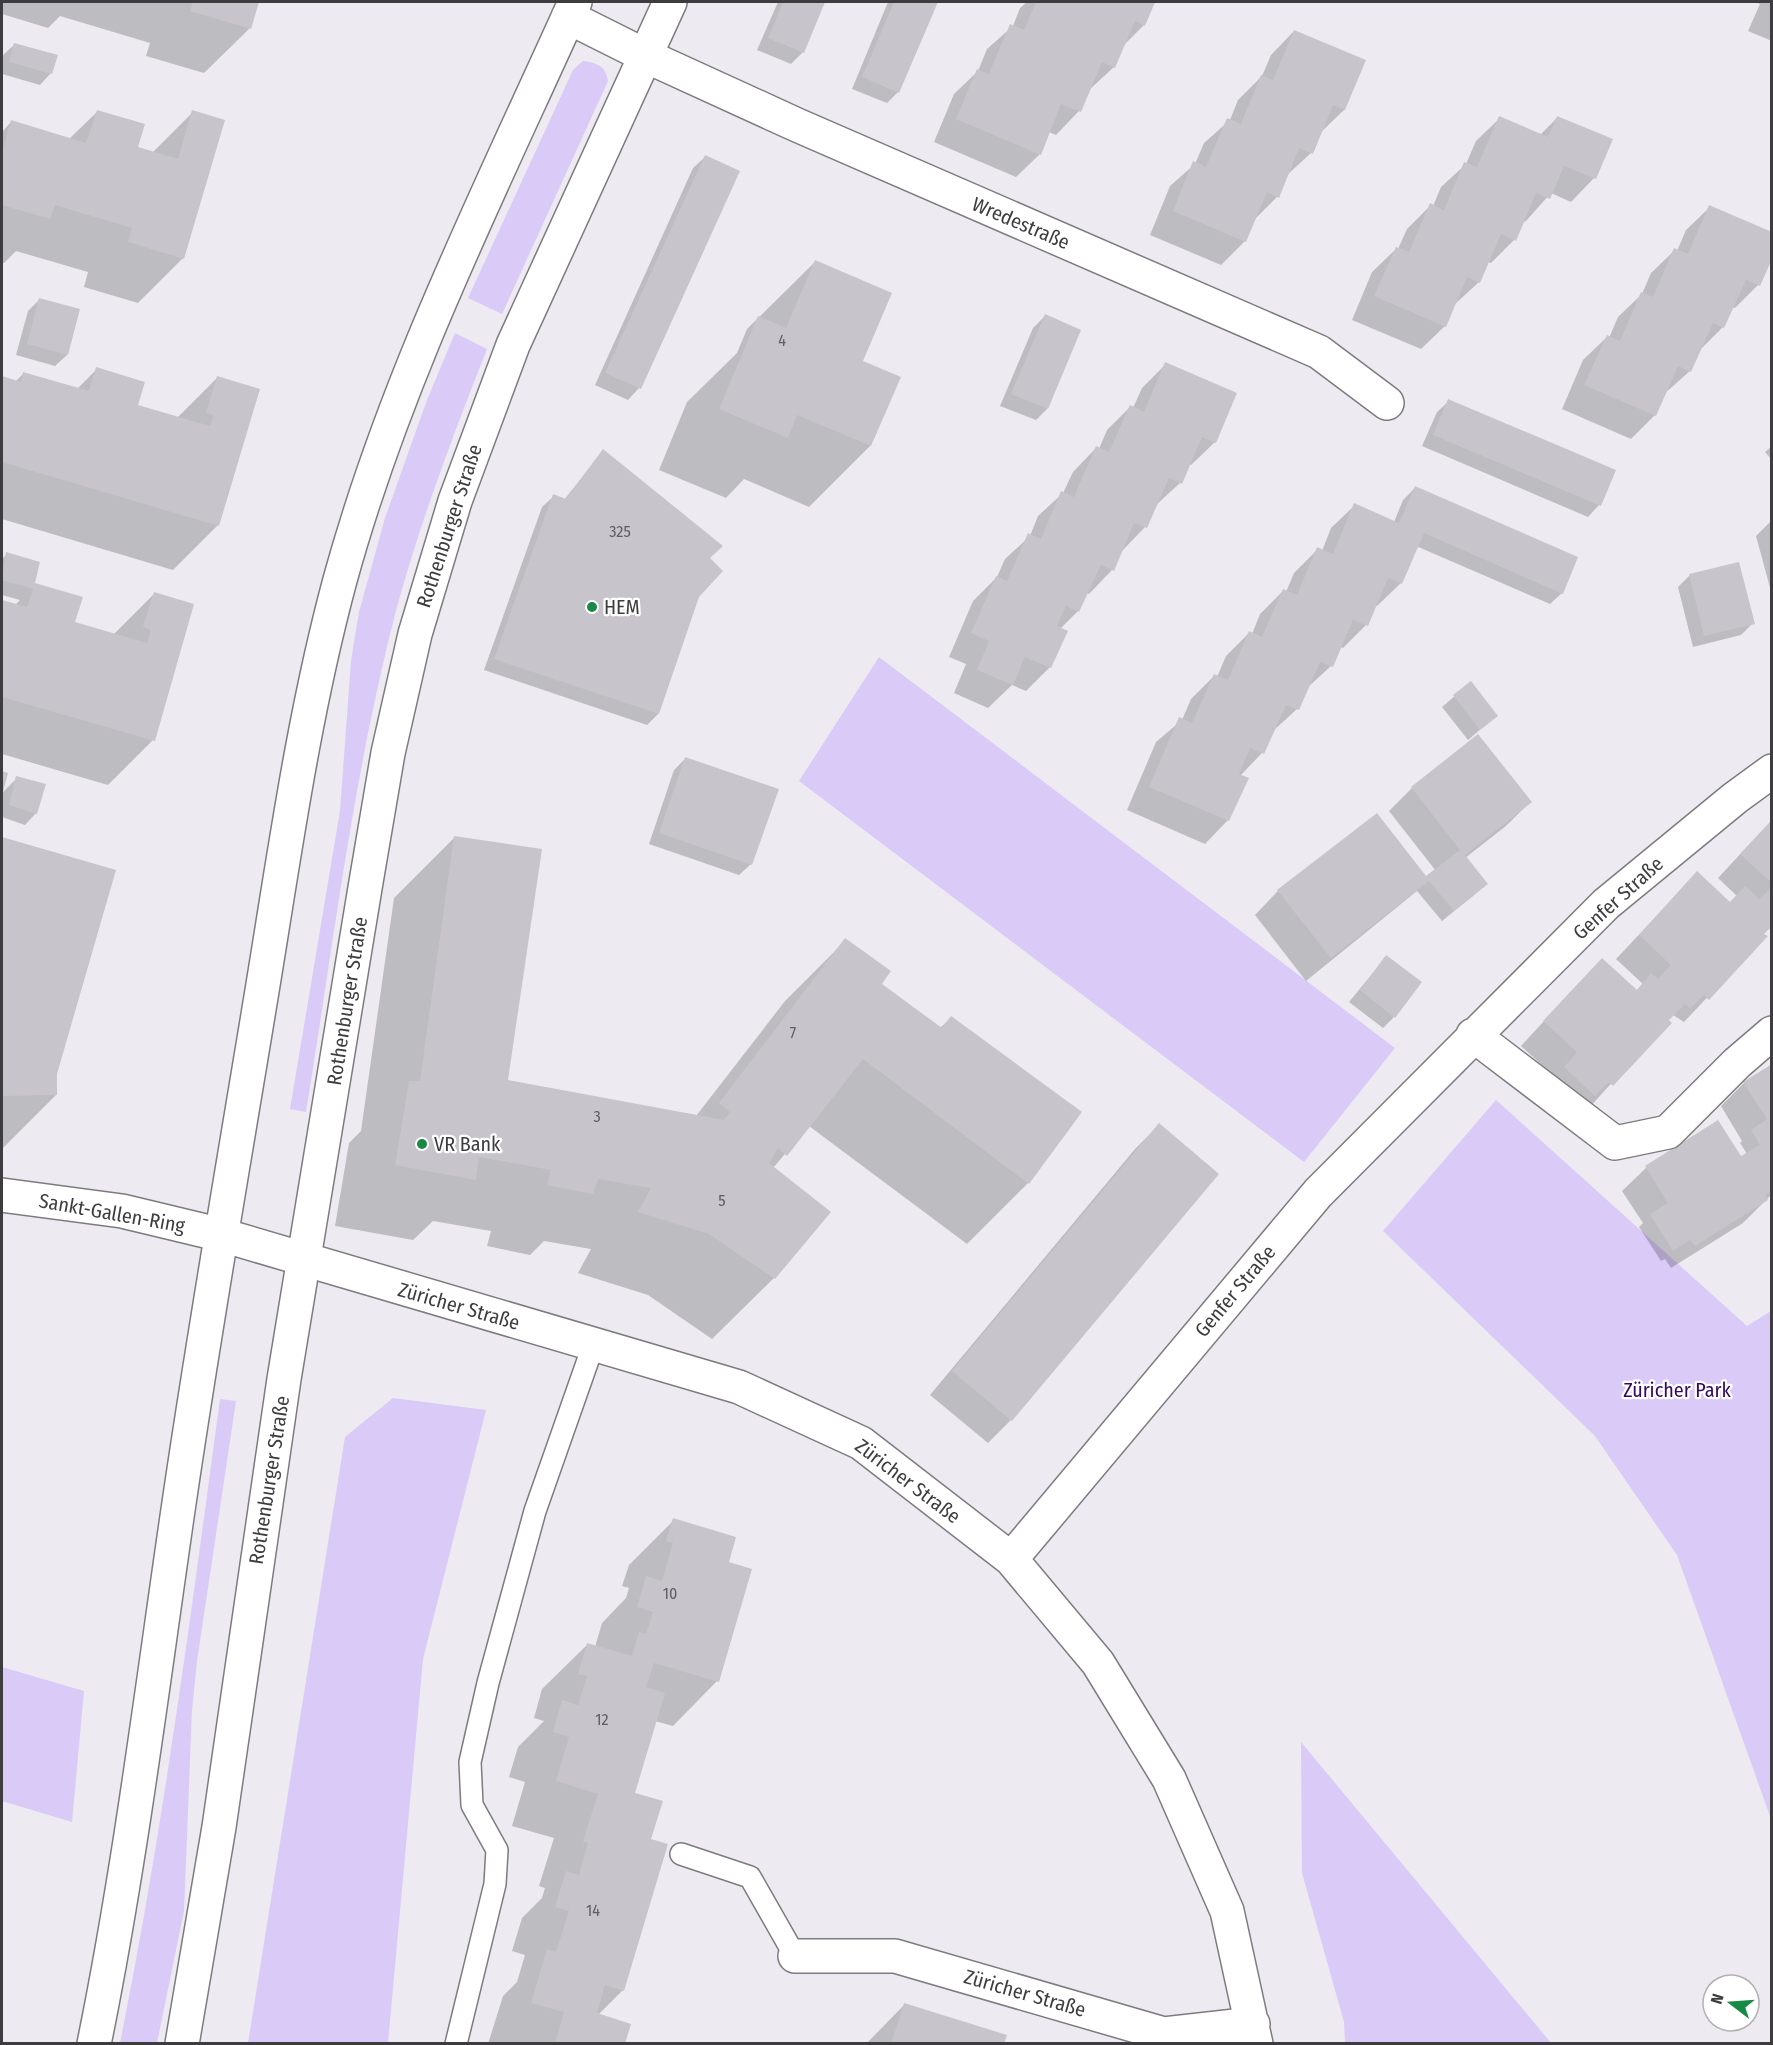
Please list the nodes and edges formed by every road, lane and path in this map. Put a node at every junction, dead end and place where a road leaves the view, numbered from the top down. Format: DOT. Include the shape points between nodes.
graph roads {
  1 [pos="670,2"];
  2 [pos="572,9"];
  3 [pos="646,56"];
  4 [pos="1387,403"];
  5 [pos="1772,771"];
  6 [pos="1772,1033"];
  7 [pos="1473,1035"];
  8 [pos="2,1195"];
  9 [pos="222,1235"];
  10 [pos="304,1260"];
  11 [pos="593,1346"];
  12 [pos="1011,1559"];
  13 [pos="681,1854"];
  14 [pos="795,1956"];
  15 [pos="1255,2034"];
  16 [pos="94,2043"];
  17 [pos="182,2043"];
  18 [pos="456,2043"];
  1 -- 3 [label="street, Rothenburger Straße"];
  2 -- 3 [label="street, Wredestraße"];
  2 -- 9 [label="street" via="412,369 371,478 341,577 300,762"];
  3 -- 4 [label="street, Wredestraße" via="1319,352"];
  3 -- 10 [label="street, Rothenburger Straße" via="513,345 455,501 415,634 388,753"];
  5 -- 7 [label="street, Genfer Straße" via="1606,904"];
  6 -- 7 [label="street" via="1668,1132 1616,1143"];
  7 -- 12 [label="street, Genfer Straße" via="1318,1193"];
  8 -- 9 [label="street, Sankt-Gallen-Ring" via="122,1211"];
  9 -- 10 [label="street, Züricher Straße"];
  9 -- 16 [label="street" via="143,1762"];
  10 -- 11 [label="street, Züricher Straße"];
  10 -- 17 [label="street, Rothenburger Straße" via="217,1839"];
  11 -- 12 [label="street, Züricher Straße" via="739,1387 861,1443"];
  11 -- 18 [label="lane" via="535,1511 470,1762 472,1805 496,1850 495,1873"];
  12 -- 15 [label="street, Züricher Straße" via="1098,1663 1169,1779 1227,1911"];
  13 -- 14 [label="lane" via="750,1877"];
  14 -- 15 [label="street, Züricher Straße" via="895,1956 1164,2034"];
}
